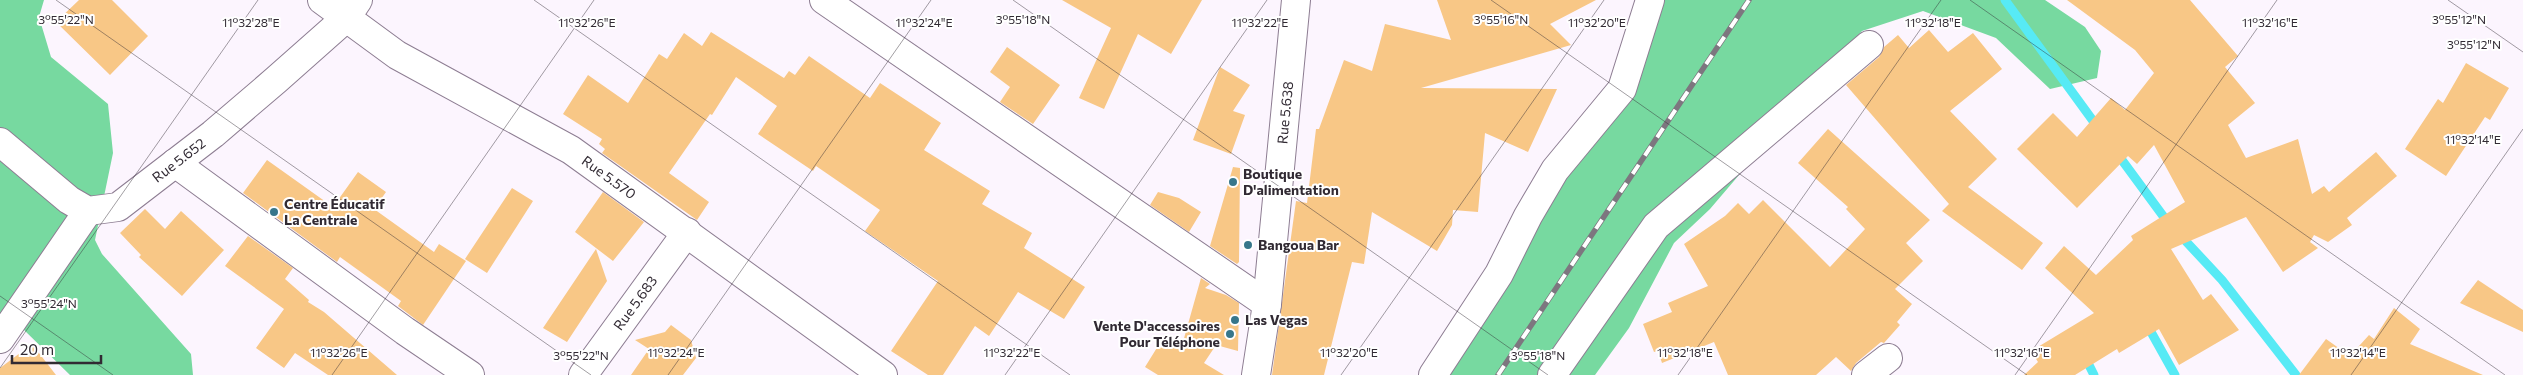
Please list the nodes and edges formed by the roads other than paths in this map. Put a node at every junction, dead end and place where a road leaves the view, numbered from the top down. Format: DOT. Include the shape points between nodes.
graph roads {
  1 [pos="322,0"];
  2 [pos="824,0"];
  3 [pos="1296,0"];
  4 [pos="1650,0"];
  5 [pos="352,9"];
  6 [pos="1869,45"];
  7 [pos="0,142"];
  8 [pos="175,163"];
  9 [pos="88,211"];
  10 [pos="687,232"];
  11 [pos="1267,304"];
  12 [pos="0,339"];
  13 [pos="1888,358"];
  14 [pos="470,375"];
  15 [pos="583,375"];
  16 [pos="883,375"];
  17 [pos="1256,375"];
  18 [pos="1433,375"];
  19 [pos="1552,375"];
  20 [pos="1866,375"];
  1 -- 5 [label="street, Rue 5.570"];
  2 -- 11 [label="street"];
  3 -- 11 [label="street, Rue 5.638"];
  4 -- 18 [label="street" via="1622,89 1555,170 1499,274"];
  5 -- 8 [label="street, Rue 5.652" via="213,134"];
  5 -- 10 [label="street, Rue 5.570" via="396,56 570,150"];
  6 -- 19 [label="street" via="1656,226"];
  7 -- 9 [label="street" via="69,200"];
  8 -- 9 [label="street, Rue 5.652" via="118,207"];
  8 -- 14 [label="street" via="404,331"];
  9 -- 12 [label="street"];
  10 -- 15 [label="street, Rue 5.683"];
  10 -- 16 [label="street, Rue 5.570"];
  11 -- 17 [label="street, Rue 5.638"];
  13 -- 20 [label="street"];
}
